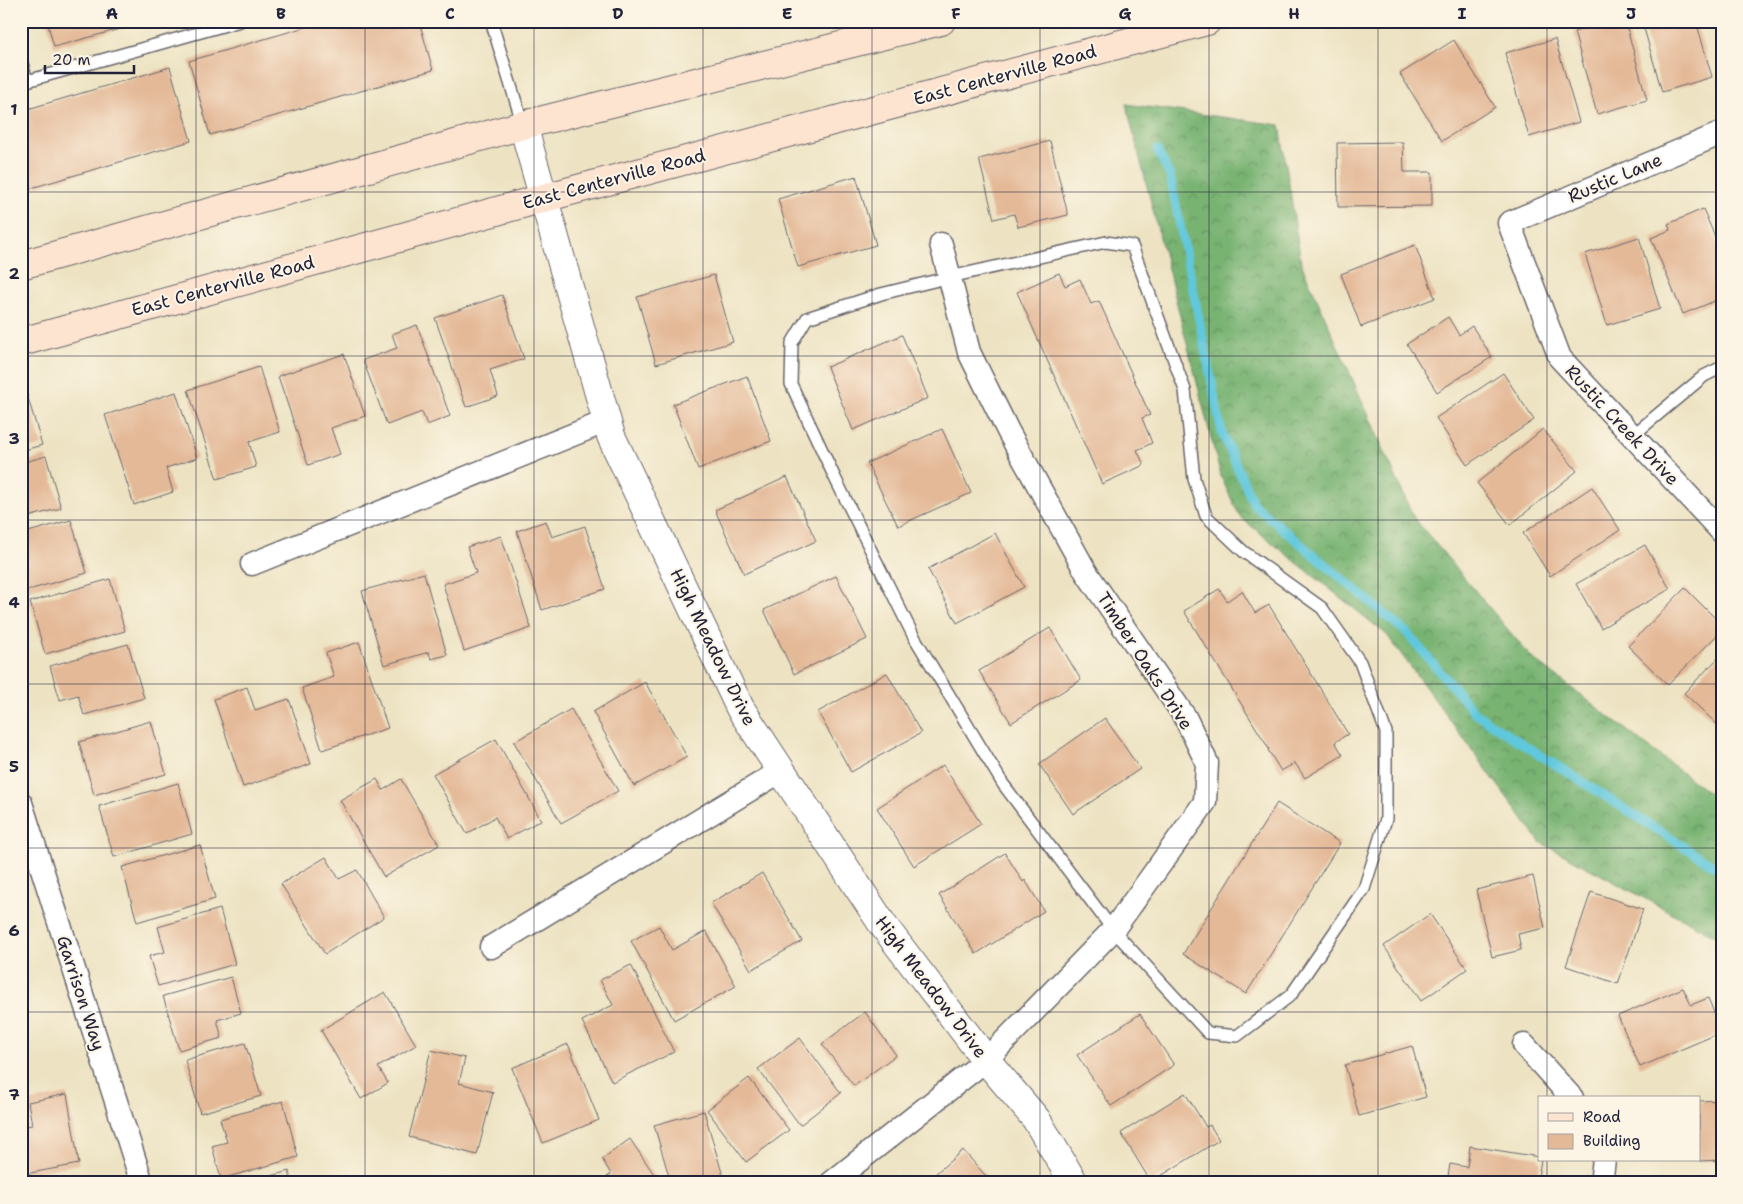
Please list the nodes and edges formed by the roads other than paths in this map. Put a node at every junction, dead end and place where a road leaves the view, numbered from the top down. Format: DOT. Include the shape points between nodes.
graph roads {
  1 [pos="240,21"];
  2 [pos="492,21"];
  3 [pos="941,21"];
  4 [pos="1207,21"];
  5 [pos="21,60"];
  6 [pos="523,125"];
  7 [pos="1722,132"];
  8 [pos="544,198"];
  9 [pos="1509,223"];
  10 [pos="941,244"];
  11 [pos="21,265"];
  12 [pos="950,277"];
  13 [pos="21,342"];
  14 [pos="1722,367"];
  15 [pos="607,421"];
  16 [pos="1632,436"];
  17 [pos="1722,532"];
  18 [pos="252,564"];
  19 [pos="781,771"];
  20 [pos="21,803"];
  21 [pos="1113,930"];
  22 [pos="491,947"];
  23 [pos="1524,1045"];
  24 [pos="986,1060"];
  25 [pos="1570,1096"];
  26 [pos="1604,1162"];
  27 [pos="142,1183"];
  28 [pos="831,1183"];
  29 [pos="1074,1183"];
  30 [pos="1601,1183"];
  1 -- 5 [label="lane" via="27,81"];
  2 -- 6 [label="lane"];
  3 -- 6 [label="main road"];
  4 -- 8 [label="main road, East Centerville Road"];
  6 -- 8 [label="street, High Meadow Drive"];
  6 -- 11 [label="main road"];
  7 -- 9 [label="street, Rustic Lane"];
  8 -- 13 [label="main road, East Centerville Road"];
  8 -- 15 [label="street, High Meadow Drive"];
  9 -- 16 [label="street, Rustic Creek Drive" via="1560,358"];
  10 -- 12 [label="street, Timber Oaks Drive"];
  12 -- 21 [label="street, Timber Oaks Drive" via="969,352 1008,431 1086,572 1185,717 1207,763 1204,802"];
  12 -- 21 [label="lane" via="881,294 807,318 792,343 791,384 913,635 1003,784"];
  12 -- 21 [label="lane" via="1106,242 1132,246 1185,390 1194,479 1206,516 1244,552 1322,608 1360,662 1386,732 1386,819 1364,889 1291,995 1237,1036 1208,1033"];
  14 -- 16 [label="lane" via="1704,376"];
  15 -- 18 [label="street"];
  15 -- 19 [label="street, High Meadow Drive" via="611,436 740,708"];
  16 -- 17 [label="street, Rustic Creek Drive"];
  19 -- 22 [label="street"];
  19 -- 24 [label="street, High Meadow Drive" via="883,925"];
  20 -- 27 [label="street, Garrison Way"];
  21 -- 24 [label="street, Timber Oaks Drive"];
  23 -- 25 [label="street"];
  24 -- 28 [label="street, Timber Oaks Drive"];
  24 -- 29 [label="street, High Meadow Drive" via="1036,1119"];
  26 -- 30 [label="street"];
}
